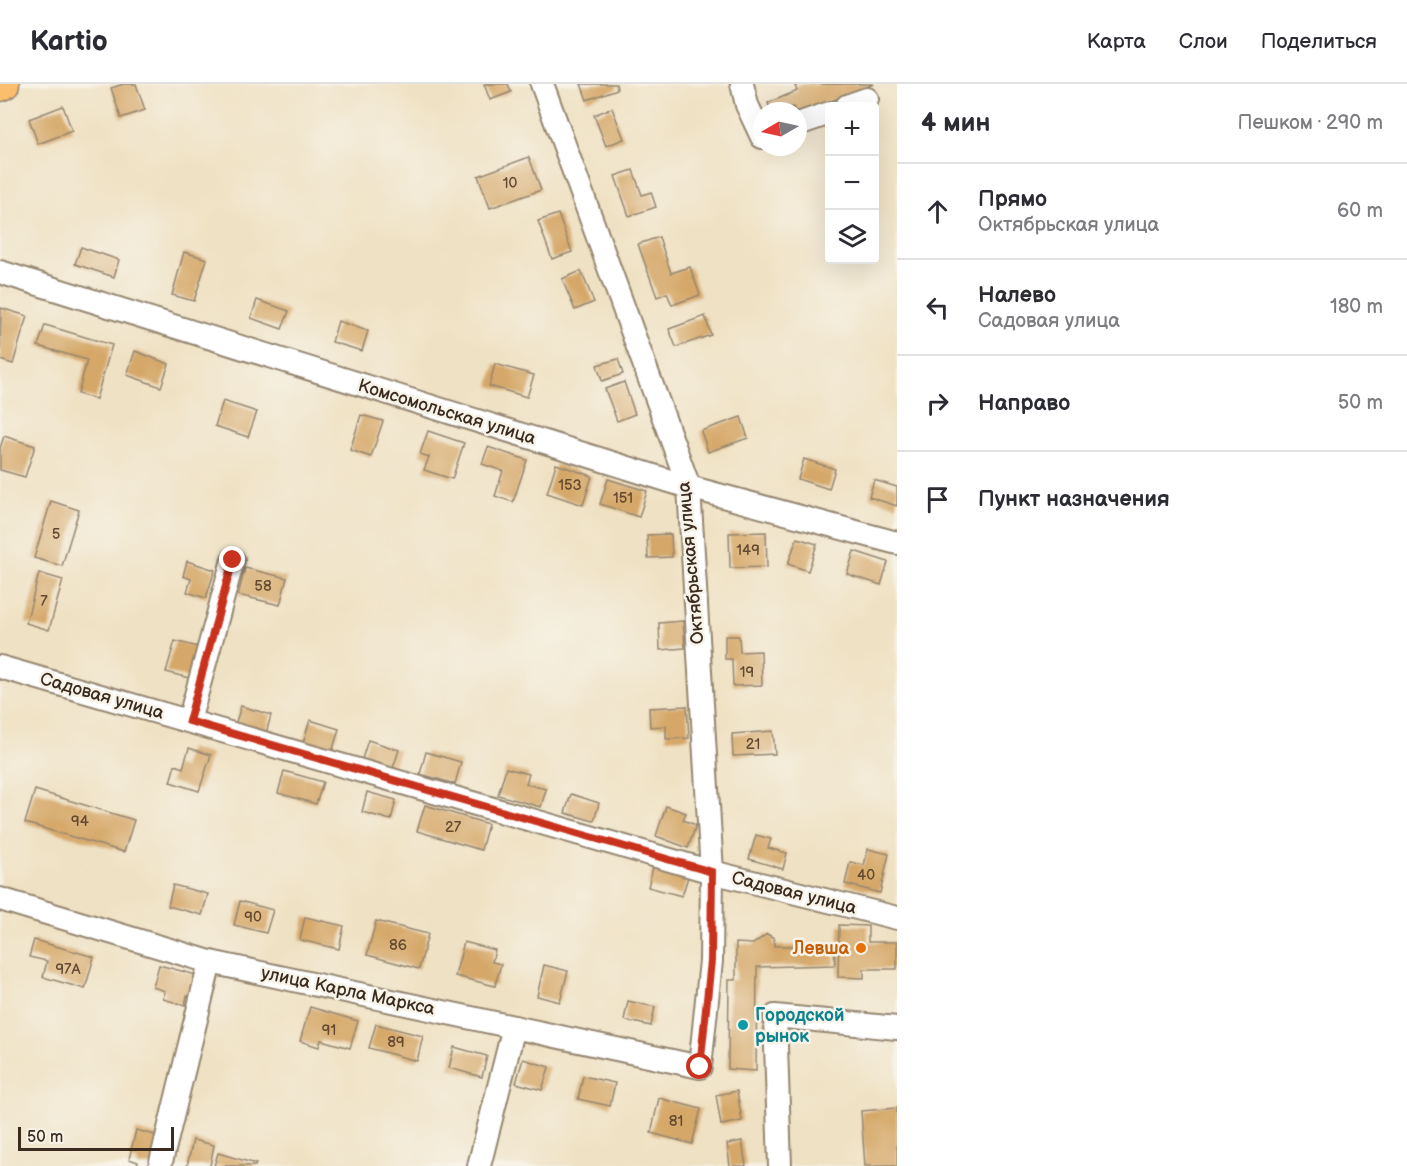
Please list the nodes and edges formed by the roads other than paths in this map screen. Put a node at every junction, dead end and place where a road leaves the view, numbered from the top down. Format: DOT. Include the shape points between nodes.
graph roads {
  1 [pos="4,84"];
  2 [pos="542,84"];
  3 [pos="742,84"];
  4 [pos="0,86"];
  5 [pos="825,115"];
  6 [pos="753,117"];
  7 [pos="807,121"];
  8 [pos="0,272"];
  9 [pos="689,487"];
  10 [pos="897,543"];
  11 [pos="233,560"];
  12 [pos="0,667"];
  13 [pos="189,721"];
  14 [pos="712,872"];
  15 [pos="0,899"];
  16 [pos="897,918"];
  17 [pos="210,962"];
  18 [pos="514,1027"];
  19 [pos="897,1028"];
  20 [pos="700,1067"];
  21 [pos="160,1166"];
  22 [pos="479,1166"];
  23 [pos="780,1166"];
  1 -- 4 [label="main road"];
  2 -- 9 [label="street, Октябрьская улица"];
  3 -- 6 [label="street"];
  5 -- 7 [label="street"];
  8 -- 9 [label="street, Комсомольская улица"];
  9 -- 10 [label="street, Комсомольская улица"];
  9 -- 14 [label="street, Октябрьская улица"];
  11 -- 13 [label="street"];
  12 -- 13 [label="street, Садовая улица"];
  13 -- 14 [label="street, Садовая улица"];
  14 -- 16 [label="street, Садовая улица"];
  14 -- 20 [label="street, Октябрьская улица" via="711,961"];
  15 -- 17 [label="street, улица Карла Маркса"];
  17 -- 18 [label="street, улица Карла Маркса"];
  17 -- 21 [label="street"];
  18 -- 20 [label="street, улица Карла Маркса"];
  18 -- 22 [label="street"];
  19 -- 23 [label="street" via="775,1016"];
}
